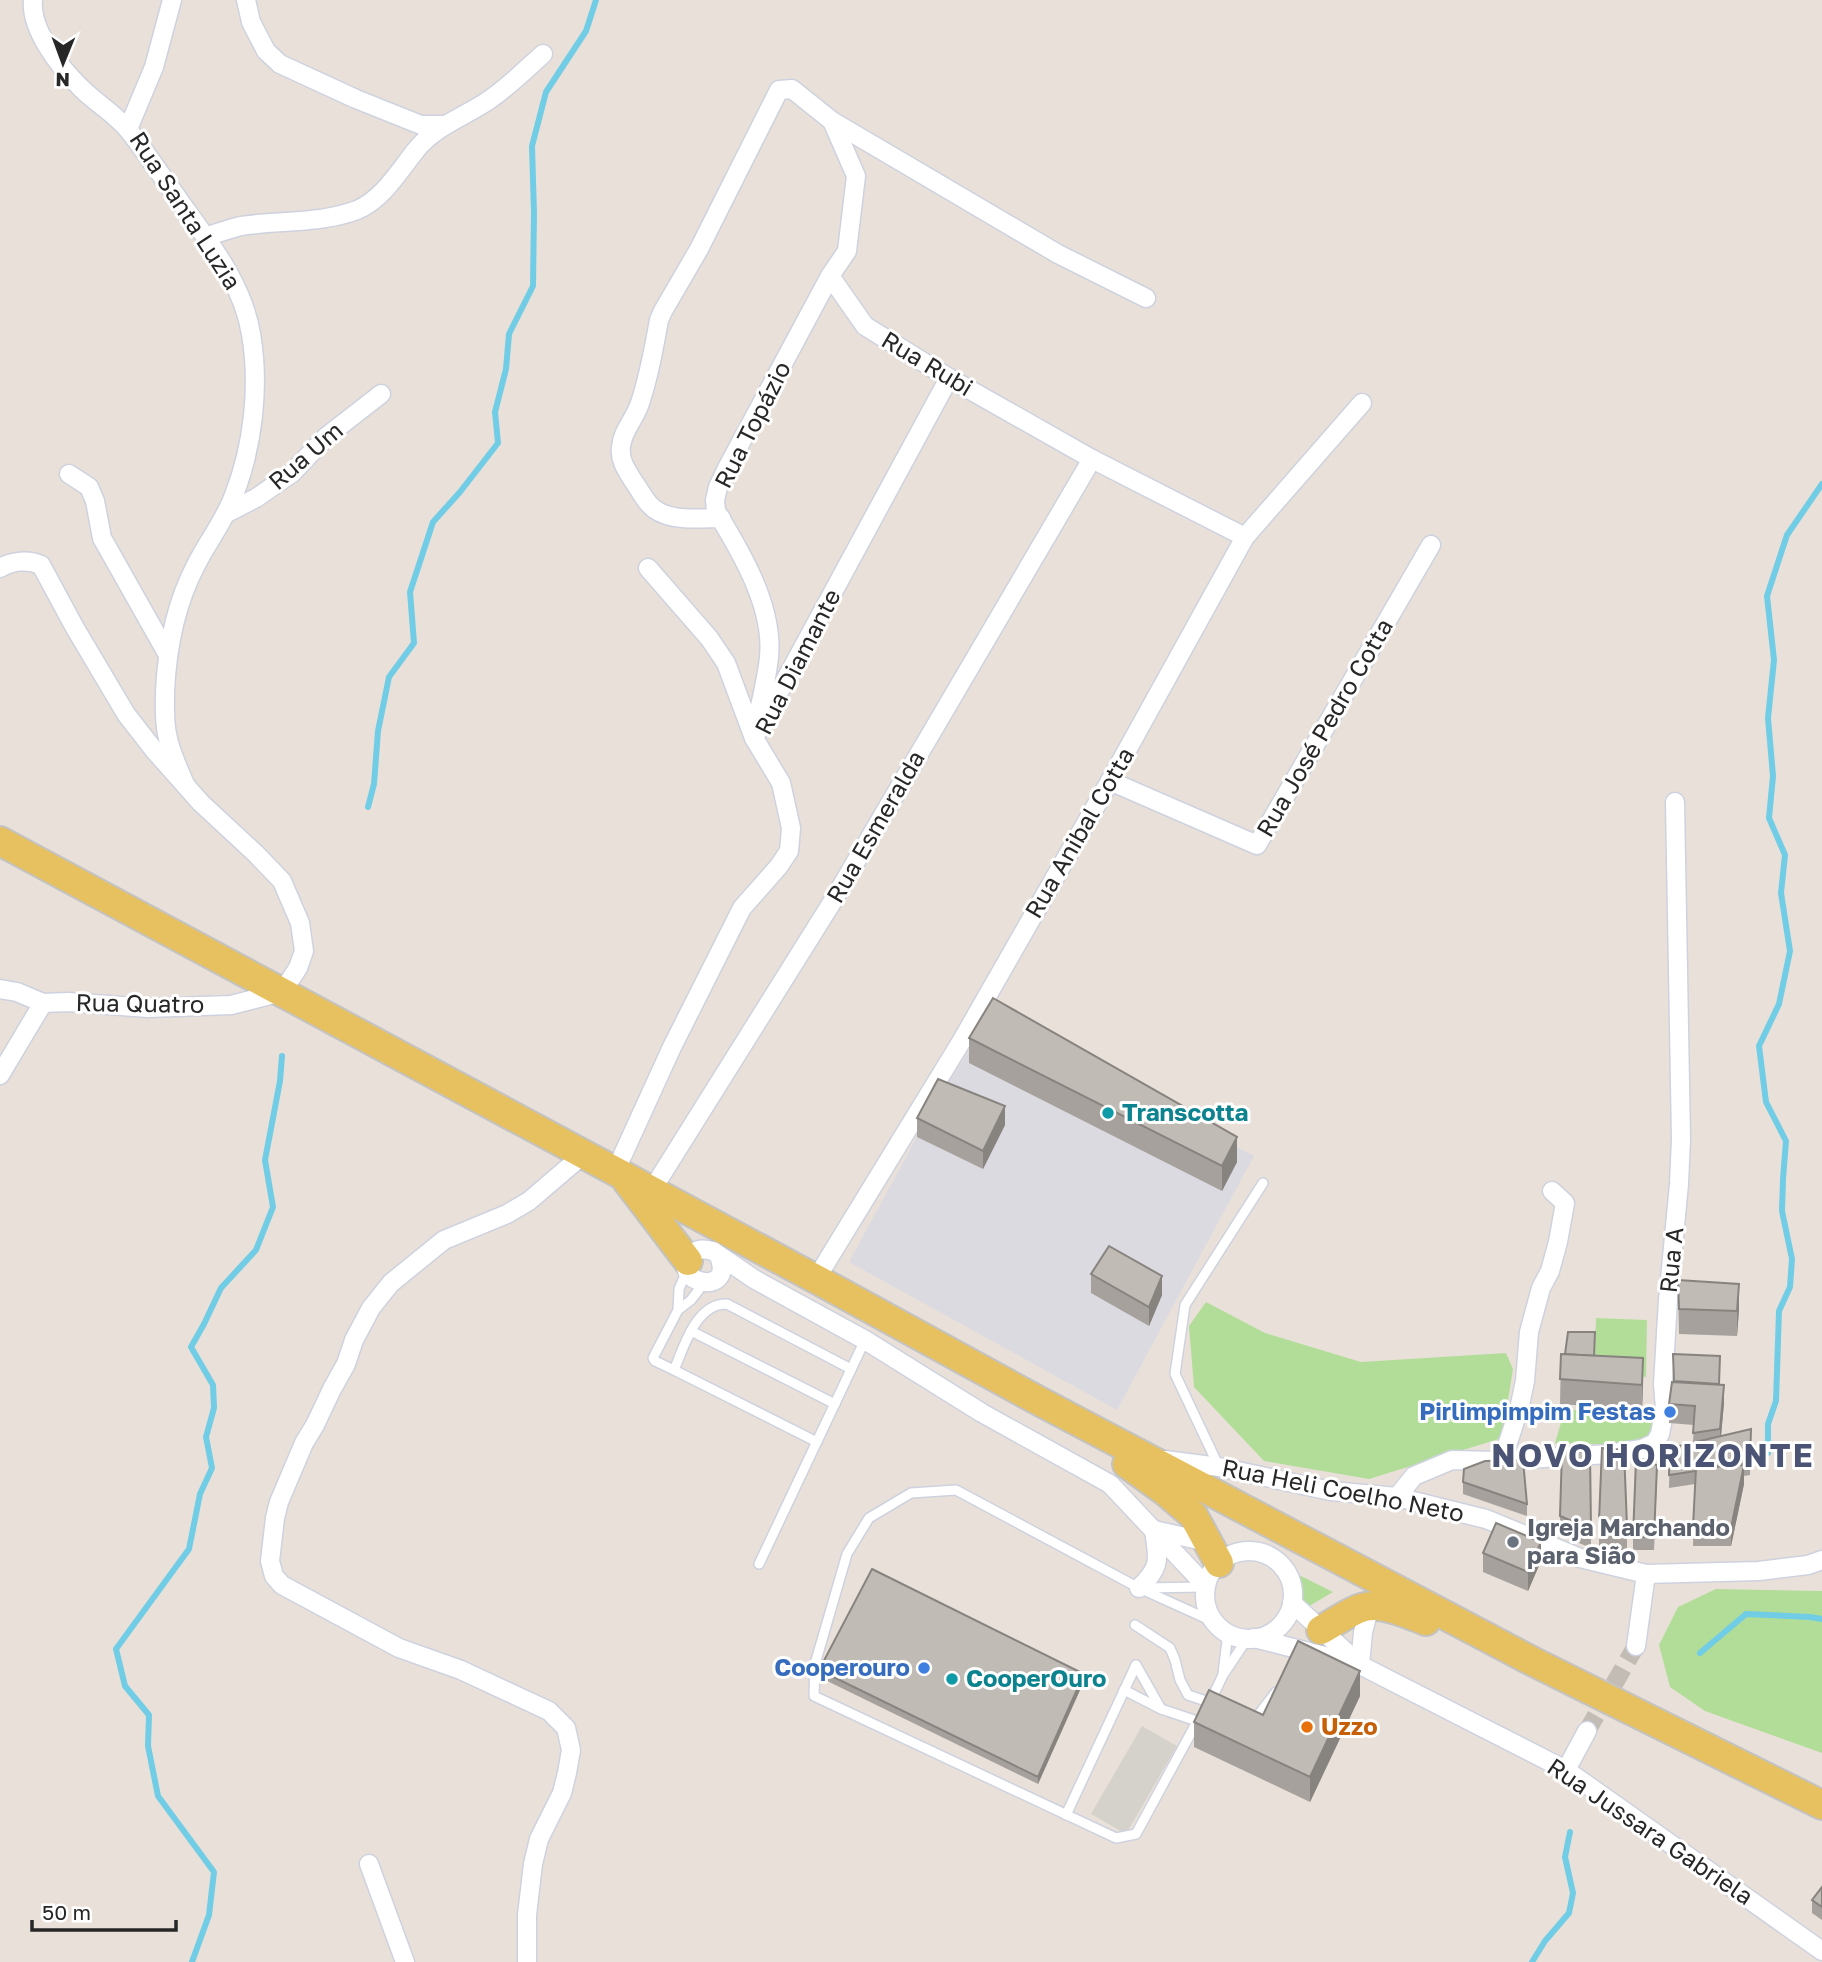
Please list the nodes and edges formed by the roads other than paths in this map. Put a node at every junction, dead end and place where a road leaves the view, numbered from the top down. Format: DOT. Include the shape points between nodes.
graph roads {
  1 [pos="33,0"];
  2 [pos="172,0"];
  3 [pos="246,0"];
  4 [pos="542,54"];
  5 [pos="831,121"];
  6 [pos="445,125"];
  7 [pos="128,129"];
  8 [pos="205,236"];
  9 [pos="830,276"];
  10 [pos="1146,298"];
  11 [pos="949,378"];
  12 [pos="382,394"];
  13 [pos="1362,403"];
  14 [pos="1092,459"];
  15 [pos="69,474"];
  16 [pos="227,513"];
  17 [pos="721,518"];
  18 [pos="1245,537"];
  19 [pos="1431,545"];
  20 [pos="0,568"];
  21 [pos="648,568"];
  22 [pos="167,655"];
  23 [pos="754,738"];
  24 [pos="1110,782"];
  25 [pos="185,783"];
  26 [pos="1675,802"];
  27 [pos="0,841"];
  28 [pos="0,989"];
  29 [pos="282,992"];
  30 [pos="43,1003"];
  31 [pos="0,1075"];
  32 [pos="584,1154"];
  33 [pos="619,1174"];
  34 [pos="1263,1183"];
  35 [pos="652,1190"];
  36 [pos="1552,1191"];
  37 [pos="719,1256"];
  38 [pos="699,1273"];
  39 [pos="754,1279"];
  40 [pos="816,1279"];
  41 [pos="678,1310"];
  42 [pos="691,1331"];
  43 [pos="865,1340"];
  44 [pos="851,1369"];
  45 [pos="674,1370"];
  46 [pos="1039,1401"];
  47 [pos="835,1404"];
  48 [pos="817,1442"];
  49 [pos="1147,1458"];
  50 [pos="1502,1461"];
  51 [pos="1219,1467"];
  52 [pos="1397,1497"];
  53 [pos="1175,1499"];
  54 [pos="1280,1528"];
  55 [pos="1154,1530"];
  56 [pos="1822,1560"];
  57 [pos="759,1564"];
  58 [pos="1211,1564"];
  59 [pos="1646,1574"];
  60 [pos="1139,1588"];
  61 [pos="1292,1603"];
  62 [pos="1370,1606"];
  63 [pos="1212,1621"];
  64 [pos="1135,1626"];
  65 [pos="1228,1633"];
  66 [pos="1250,1638"];
  67 [pos="1636,1646"];
  68 [pos="1309,1647"];
  69 [pos="1530,1660"];
  70 [pos="1360,1665"];
  71 [pos="1223,1675"];
  72 [pos="1284,1681"];
  73 [pos="1124,1690"];
  74 [pos="1210,1702"];
  75 [pos="1221,1707"];
  76 [pos="1161,1709"];
  77 [pos="1243,1717"];
  78 [pos="1197,1721"];
  79 [pos="1587,1731"];
  80 [pos="1566,1770"];
  81 [pos="1822,1805"];
  82 [pos="1066,1815"];
  83 [pos="369,1864"];
  84 [pos="1822,1951"];
  85 [pos="405,1962"];
  86 [pos="527,1962"];
  1 -- 7 [label="street" via="35,24 60,63 78,86"];
  2 -- 7 [label="street, Rua Santa Luzia" via="148,85"];
  3 -- 6 [label="street" via="266,51 280,64 421,125"];
  4 -- 6 [label="street" via="488,101"];
  5 -- 9 [label="street" via="856,176 847,251"];
  5 -- 10 [label="street" via="1058,254"];
  5 -- 17 [label="street" via="792,89 779,90 663,311 648,377 621,445 627,471 650,506 671,516"];
  6 -- 8 [label="street" via="416,149 367,205 324,218 240,227"];
  7 -- 8 [label="street, Rua Santa Luzia"];
  8 -- 16 [label="street, Rua Santa Luzia" via="242,302 253,356 248,447"];
  9 -- 11 [label="street, Rua Rubi" via="865,326"];
  9 -- 17 [label="street, Rua Topázio" via="726,470 715,500"];
  11 -- 14 [label="street, Rua Rubi"];
  11 -- 23 [label="street, Rua Diamante"];
  12 -- 16 [label="street, Rua Um" via="327,436 283,479"];
  13 -- 18 [label="street, Rua Anibal Cotta"];
  14 -- 18 [label="street, Rua Rubi"];
  14 -- 35 [label="street, Rua Esmeralda" via="831,904"];
  15 -- 22 [label="street" via="89,487 102,538"];
  16 -- 22 [label="street, Rua Santa Luzia" via="195,567"];
  17 -- 23 [label="street, Rua Topázio" via="760,592 769,633"];
  18 -- 24 [label="street, Rua Anibal Cotta"];
  19 -- 24 [label="street, Rua José Pedro Cotta" via="1257,845"];
  20 -- 25 [label="street" via="31,560 41,565 127,714"];
  21 -- 23 [label="street" via="726,663"];
  22 -- 25 [label="street, Rua Santa Luzia" via="167,735"];
  23 -- 33 [label="street, Rua Diamante" via="781,783 790,828 789,851 742,908 672,1047"];
  24 -- 40 [label="street, Rua Anibal Cotta" via="961,1042"];
  25 -- 29 [label="street" via="282,881 300,923 304,951"];
  26 -- 50 [label="street, Rua A" via="1681,1139 1660,1434 1648,1448 1634,1451"];
  27 -- 29 [label="main road"];
  28 -- 30 [label="street, Rua Quatro"];
  29 -- 30 [label="street, Rua Quatro" via="231,1005 148,1009"];
  29 -- 32 [label="main road"];
  30 -- 31 [label="street"];
  32 -- 33 [label="main road"];
  32 -- 86 [label="street" via="507,1214 444,1240 379,1296 285,1486 270,1560 282,1585 388,1643 461,1670 549,1712 566,1728 571,1750 562,1794 539,1839 533,1864"];
  33 -- 35 [label="main road"];
  33 -- 38 [label="main road"];
  34 -- 51 [label="lane" via="1185,1305 1175,1374"];
  35 -- 40 [label="main road"];
  36 -- 50 [label="street" via="1565,1203 1562,1224 1529,1332 1525,1381"];
  37 -- 38 [label="street" via="721,1271"];
  37 -- 38 [label="street" via="705,1249 691,1255"];
  37 -- 39 [label="street"];
  38 -- 39 [label="street"];
  38 -- 41 [label="lane" via="691,1300"];
  38 -- 41 [label="lane" via="679,1289"];
  39 -- 43 [label="street"];
  40 -- 46 [label="main road"];
  41 -- 45 [label="lane" via="653,1358"];
  42 -- 44 [label="lane" via="711,1308 727,1304"];
  42 -- 45 [label="lane"];
  42 -- 47 [label="lane"];
  43 -- 44 [label="lane"];
  43 -- 55 [label="street" via="982,1413 1110,1483"];
  44 -- 47 [label="lane"];
  45 -- 48 [label="lane"];
  46 -- 49 [label="main road"];
  46 -- 53 [label="main road"];
  47 -- 48 [label="lane"];
  48 -- 57 [label="lane"];
  49 -- 51 [label="street, Rua Heli Coelho Neto"];
  49 -- 54 [label="main road"];
  50 -- 52 [label="street, Rua A" via="1452,1460 1414,1476"];
  51 -- 52 [label="street, Rua Heli Coelho Neto" via="1332,1491"];
  52 -- 59 [label="street, Rua Heli Coelho Neto" via="1486,1520 1580,1558"];
  53 -- 54 [label="main road"];
  53 -- 58 [label="main road" via="1193,1515"];
  54 -- 69 [label="main road"];
  55 -- 58 [label="street"];
  55 -- 58 [label="street"];
  55 -- 60 [label="street" via="1157,1566"];
  56 -- 59 [label="street, Rua Heli Coelho Neto" via="1759,1571"];
  58 -- 60 [label="lane"];
  58 -- 61 [label="street" via="1245,1551 1274,1558 1292,1582"];
  58 -- 63 [label="street" via="1205,1600"];
  59 -- 67 [label="street"];
  60 -- 63 [label="lane"];
  60 -- 82 [label="lane" via="956,1490 911,1493 869,1518 847,1554 815,1664 814,1696"];
  61 -- 66 [label="street" via="1281,1625 1269,1634"];
  61 -- 68 [label="street, Rua Jussara Gabriela"];
  62 -- 68 [label="main road"];
  62 -- 69 [label="main road" via="1397,1610"];
  62 -- 70 [label="street"];
  63 -- 65 [label="street"];
  64 -- 74 [label="lane" via="1170,1648 1188,1695"];
  65 -- 66 [label="street"];
  65 -- 71 [label="lane"];
  66 -- 68 [label="street, Rua Jussara Gabriela"];
  66 -- 71 [label="lane"];
  68 -- 70 [label="street, Rua Jussara Gabriela"];
  68 -- 70 [label="street, Rua Jussara Gabriela"];
  69 -- 81 [label="main road"];
  70 -- 80 [label="street, Rua Jussara Gabriela"];
  71 -- 74 [label="lane"];
  72 -- 77 [label="lane" via="1254,1723"];
  73 -- 76 [label="lane"];
  73 -- 76 [label="lane" via="1136,1665"];
  73 -- 82 [label="lane"];
  74 -- 75 [label="lane"];
  74 -- 78 [label="lane"];
  76 -- 78 [label="lane"];
  78 -- 82 [label="lane" via="1136,1834 1116,1838"];
  79 -- 80 [label="street"];
  80 -- 84 [label="street, Rua Jussara Gabriela"];
  83 -- 85 [label="street"];
}
